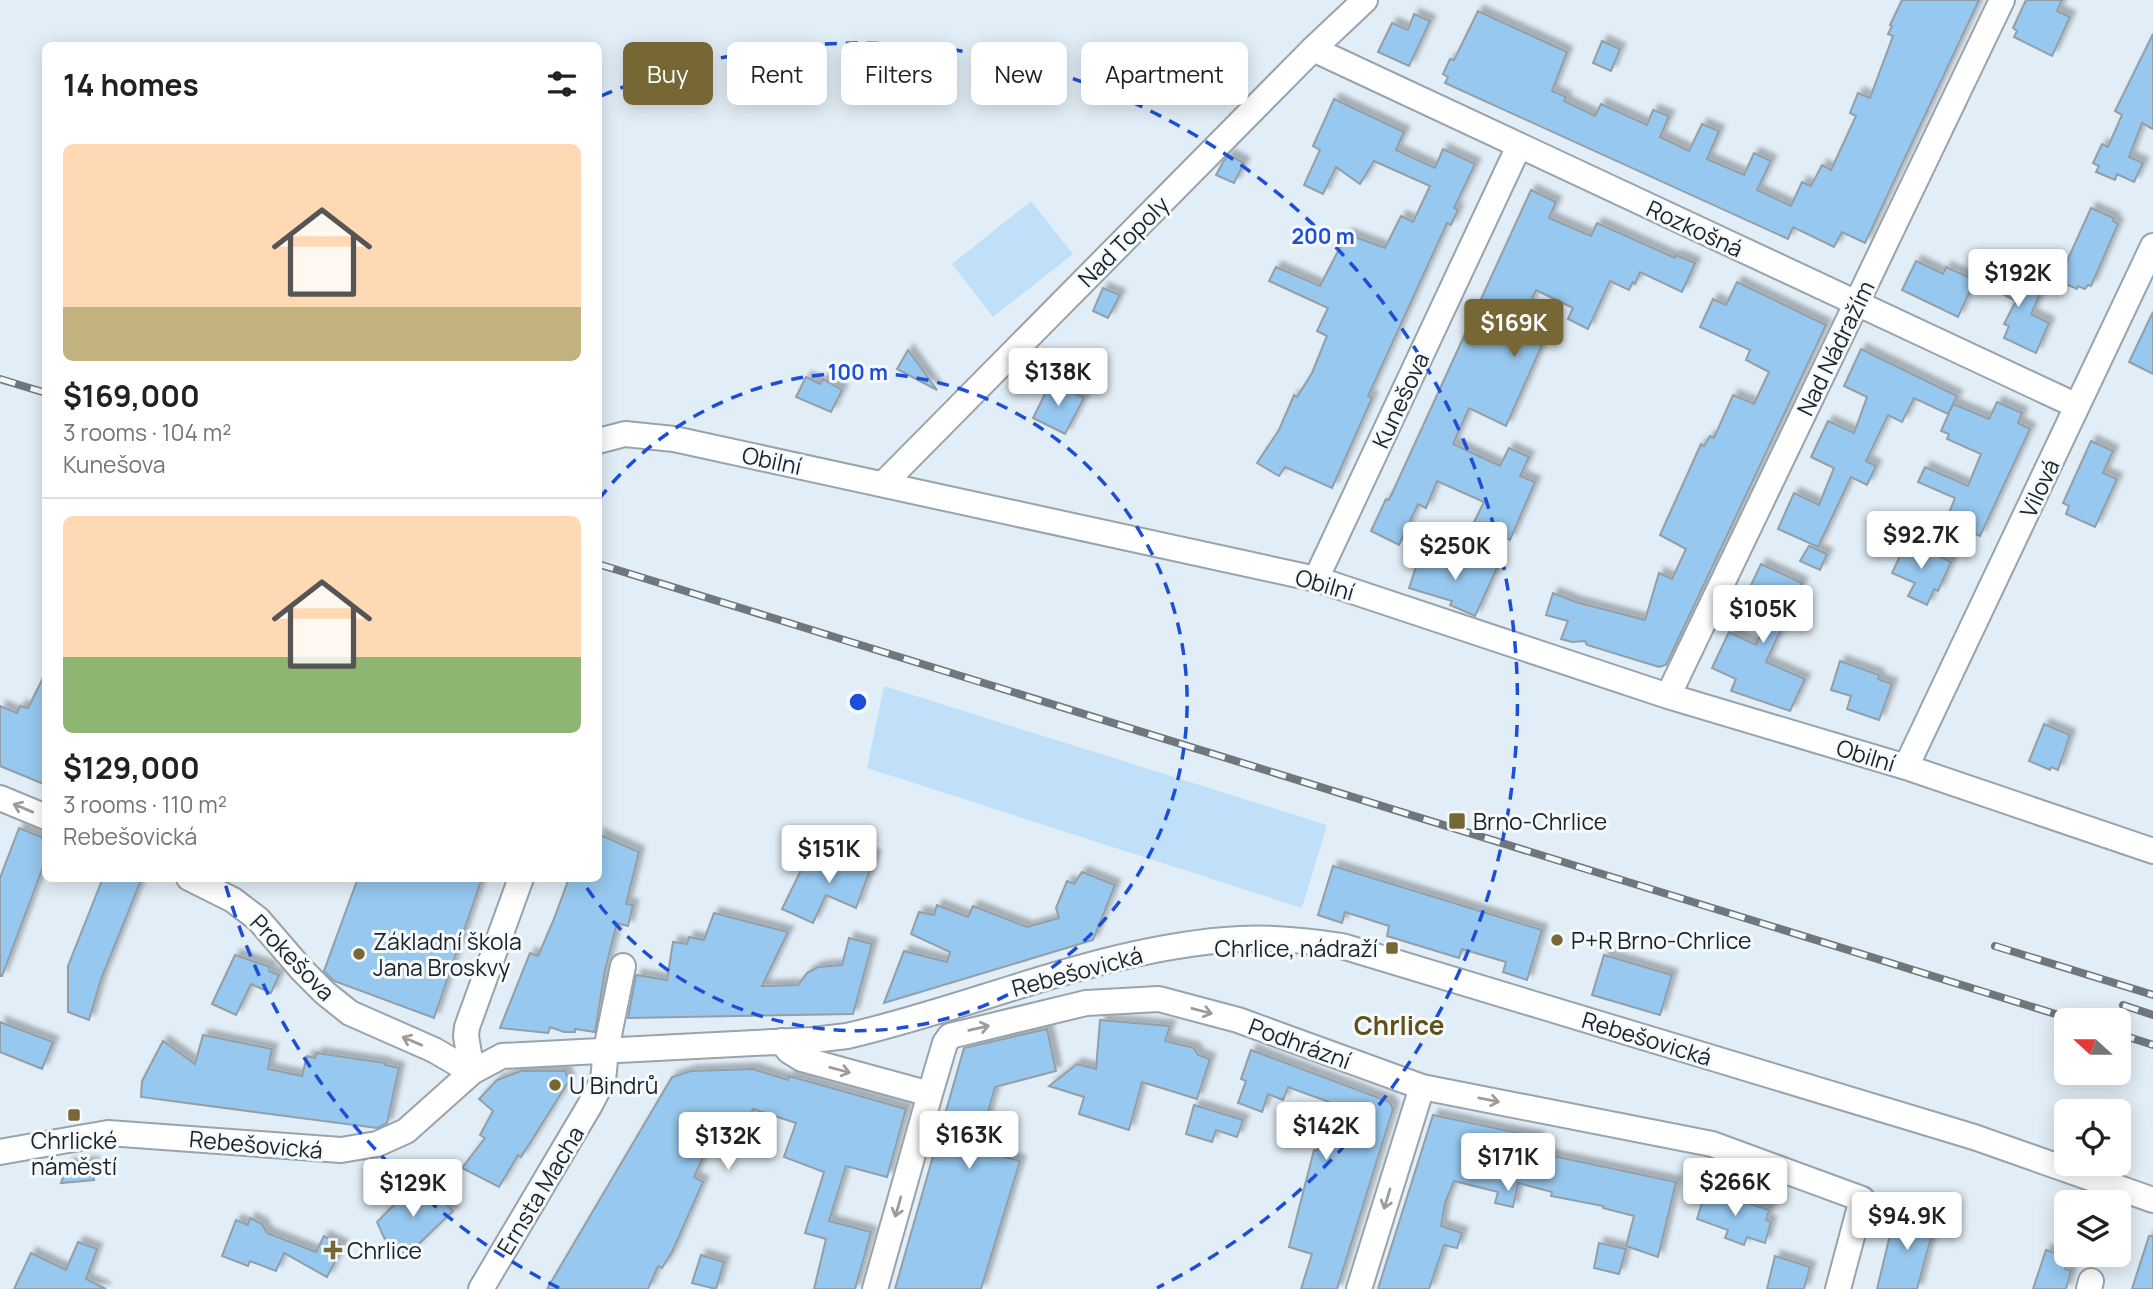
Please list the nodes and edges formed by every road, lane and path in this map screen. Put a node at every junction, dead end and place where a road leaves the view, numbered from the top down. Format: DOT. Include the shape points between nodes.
graph roads {
  1 [pos="1365,0"];
  2 [pos="2001,0"];
  3 [pos="1312,50"];
  4 [pos="1519,146"];
  5 [pos="2153,246"];
  6 [pos="1856,303"];
  7 [pos="2077,406"];
  8 [pos="602,440"];
  9 [pos="883,484"];
  10 [pos="1316,579"];
  11 [pos="1668,696"];
  12 [pos="1906,767"];
  13 [pos="0,798"];
  14 [pos="42,815"];
  15 [pos="2153,851"];
  16 [pos="197,882"];
  17 [pos="521,882"];
  18 [pos="623,966"];
  19 [pos="781,1041"];
  20 [pos="606,1050"];
  21 [pos="472,1072"];
  22 [pos="1422,1087"];
  23 [pos="930,1094"];
  24 [pos="0,1152"];
  25 [pos="2153,1200"];
  26 [pos="481,1289"];
  27 [pos="875,1289"];
  28 [pos="1359,1289"];
  29 [pos="1838,1289"];
  1 -- 3 [label="street, Nad Topoly"];
  2 -- 6 [label="street, Nad Nádražím"];
  3 -- 4 [label="street, Rozkošná"];
  3 -- 9 [label="street, Nad Topoly"];
  4 -- 6 [label="street, Rozkošná"];
  4 -- 10 [label="street, Kunešova"];
  5 -- 7 [label="street, Vilová"];
  6 -- 7 [label="street, Rozkošná"];
  6 -- 11 [label="street, Nad Nádražím"];
  7 -- 12 [label="street, Vilová"];
  8 -- 9 [label="street, Obilní" via="625,434 674,439"];
  9 -- 10 [label="street, Obilní"];
  10 -- 11 [label="street, Obilní"];
  11 -- 12 [label="street, Obilní"];
  12 -- 15 [label="street, Obilní"];
  14 -- 13 [label="street, one-way"];
  21 -- 16 [label="street, Prokešova, one-way" via="350,1013 302,970 258,919"];
  17 -- 21 [label="street" via="467,1027"];
  18 -- 20 [label="street, Ernsta Macha"];
  19 -- 20 [label="street, Rebešovická"];
  19 -- 23 [label="street, one-way" via="802,1059"];
  19 -- 25 [label="street, Rebešovická" via="870,1030 1138,954 1224,940 1294,939 1342,946 1908,1117"];
  20 -- 21 [label="street, Rebešovická" via="509,1054"];
  20 -- 26 [label="street, Ernsta Macha" via="603,1080 590,1105"];
  21 -- 24 [label="street, Rebešovická" via="406,1130 363,1148 321,1150 108,1133"];
  23 -- 22 [label="street, Podhrázní, one-way" via="945,1043 956,1033 1086,1003 1159,999 1238,1020"];
  22 -- 28 [label="street, one-way"];
  22 -- 29 [label="street, Podhrázní, one-way" via="1712,1144 1862,1199"];
  23 -- 27 [label="street, Podhrázní, one-way"];
}
